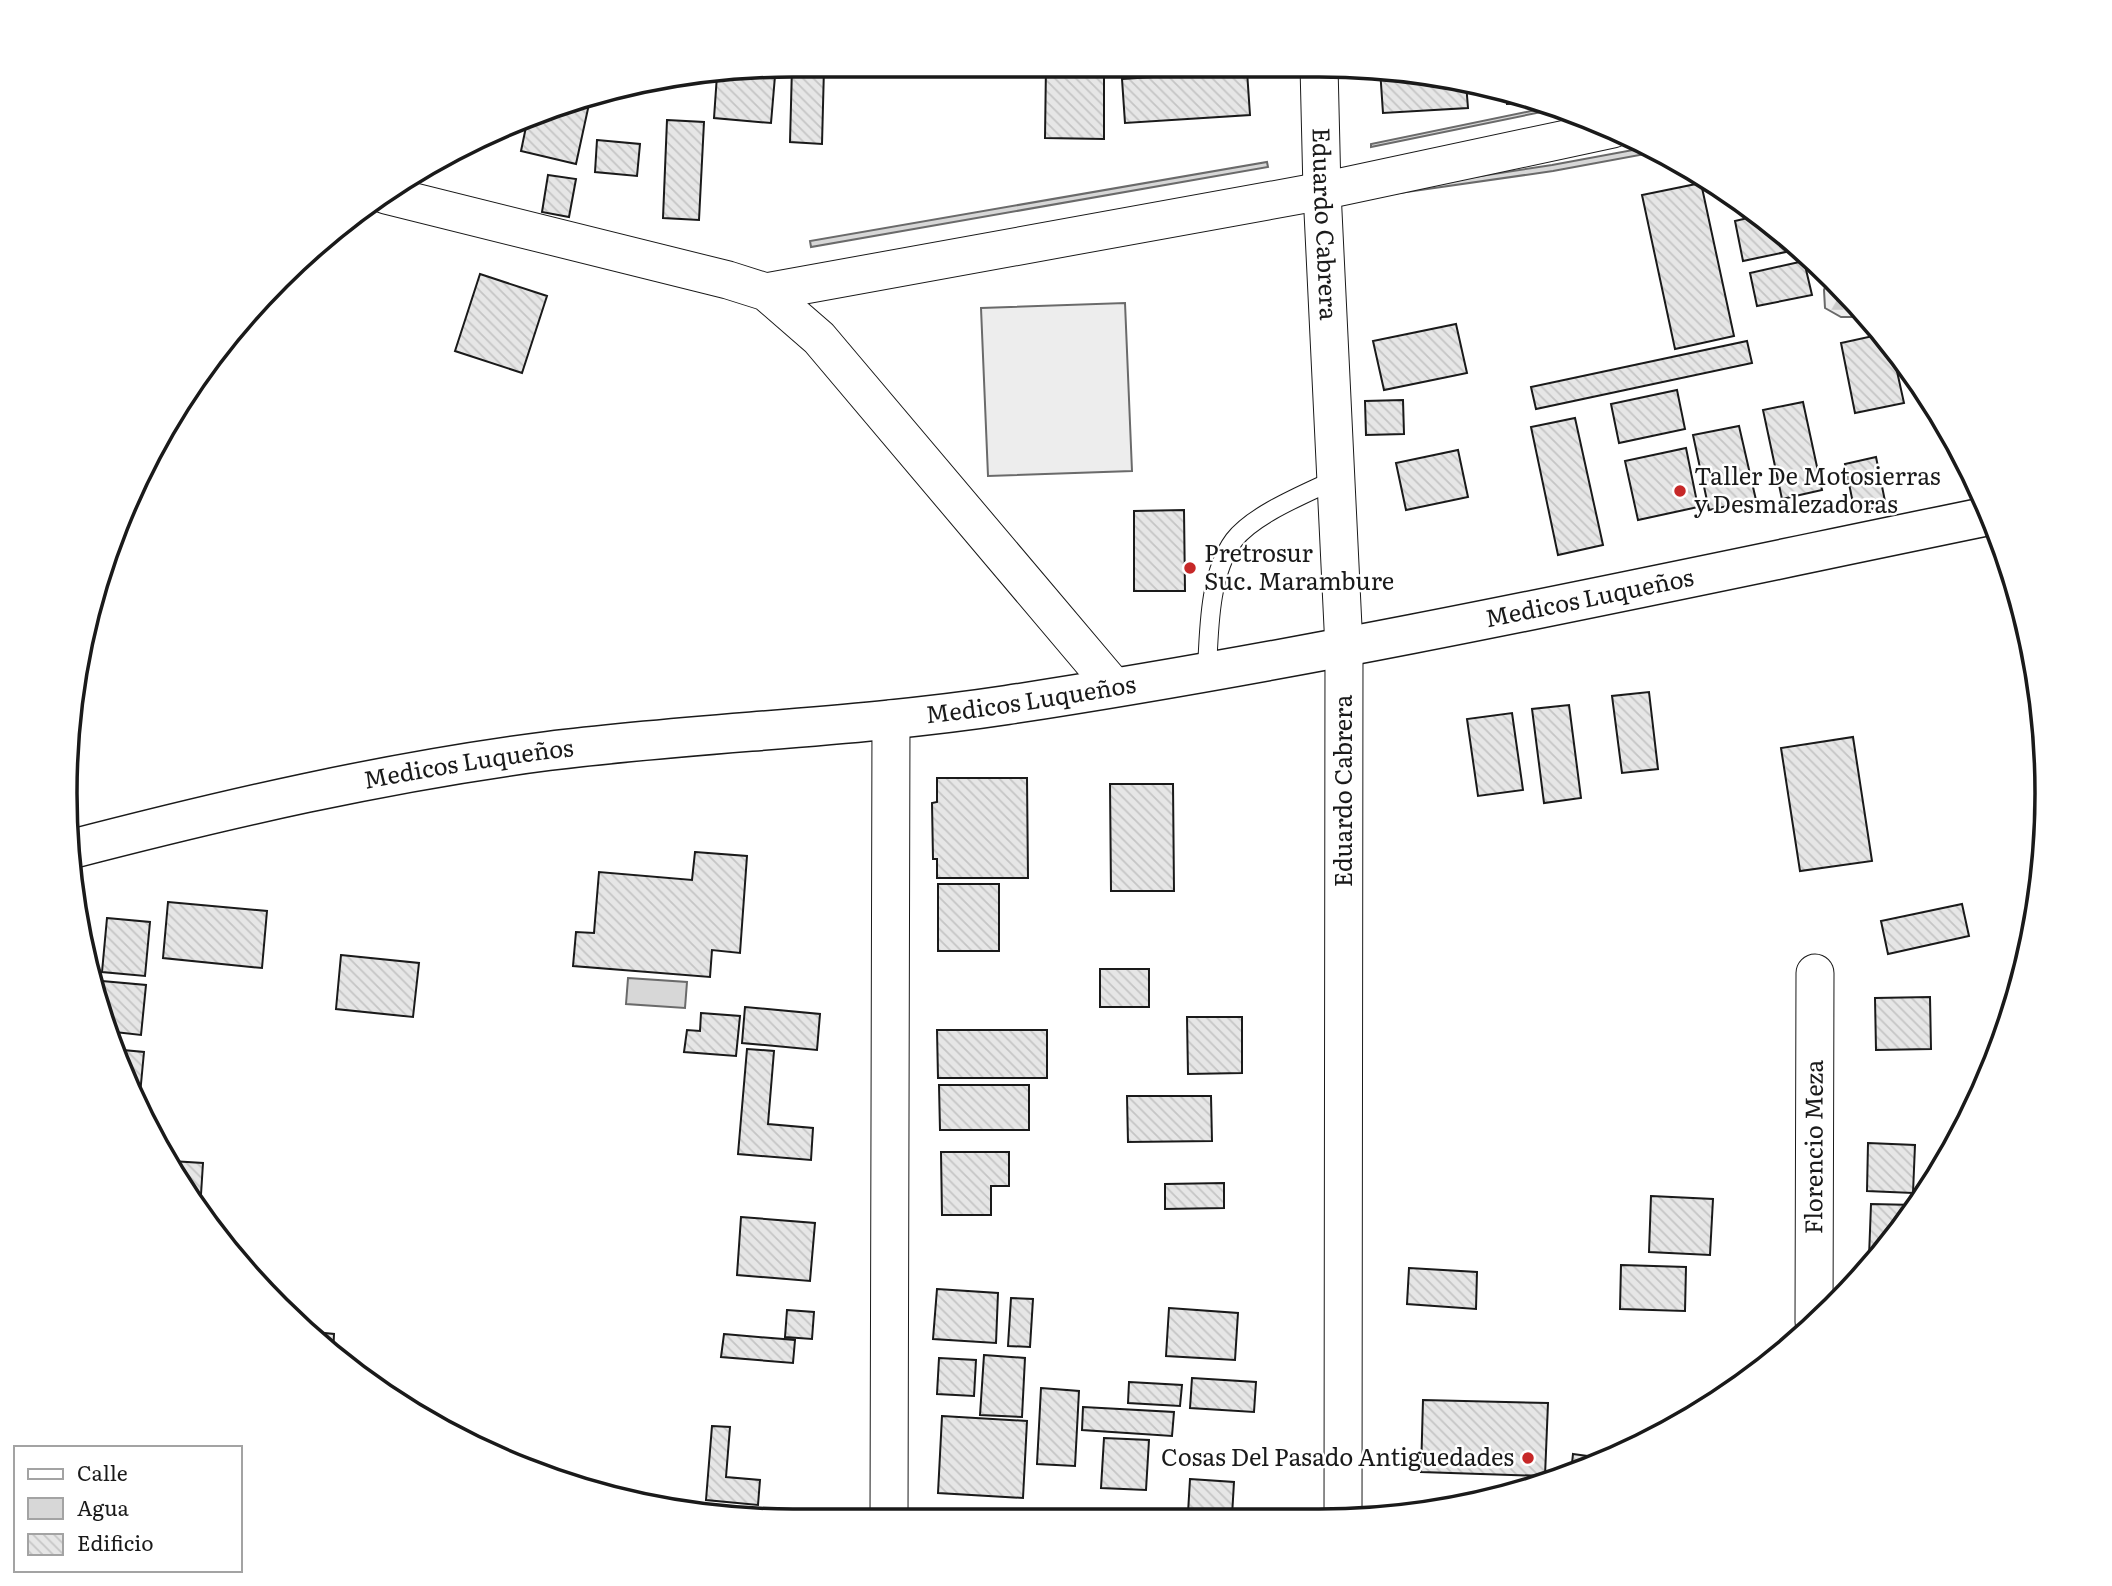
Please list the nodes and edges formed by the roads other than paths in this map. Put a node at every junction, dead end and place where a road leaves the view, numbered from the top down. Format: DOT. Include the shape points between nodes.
graph roads {
  1 [pos="1319,77"];
  2 [pos="1595,133"];
  3 [pos="1322,191"];
  4 [pos="396,197"];
  5 [pos="766,292"];
  6 [pos="1336,479"];
  7 [pos="1980,518"];
  8 [pos="1344,648"];
  9 [pos="1207,671"];
  10 [pos="1114,687"];
  11 [pos="891,719"];
  12 [pos="80,847"];
  13 [pos="1815,973"];
  14 [pos="1814,1309"];
  15 [pos="1343,1508"];
  16 [pos="889,1509"];
  1 -- 3 [label="street, Eduardo Cabrera"];
  2 -- 3 [label="street"];
  3 -- 5 [label="street"];
  3 -- 6 [label="street, Eduardo Cabrera"];
  4 -- 5 [label="street"];
  5 -- 10 [label="street" via="819,338"];
  6 -- 8 [label="street, Eduardo Cabrera"];
  6 -- 9 [label="lane" via="1278,508 1235,540 1213,592"];
  7 -- 8 [label="street, Medicos Luqueños"];
  8 -- 9 [label="street, Medicos Luqueños"];
  8 -- 15 [label="street, Eduardo Cabrera"];
  9 -- 10 [label="street, Medicos Luqueños"];
  10 -- 11 [label="street, Medicos Luqueños"];
  11 -- 12 [label="street, Medicos Luqueños" via="548,751 353,782"];
  11 -- 16 [label="street"];
  13 -- 14 [label="street, Florencio Meza"];
}
